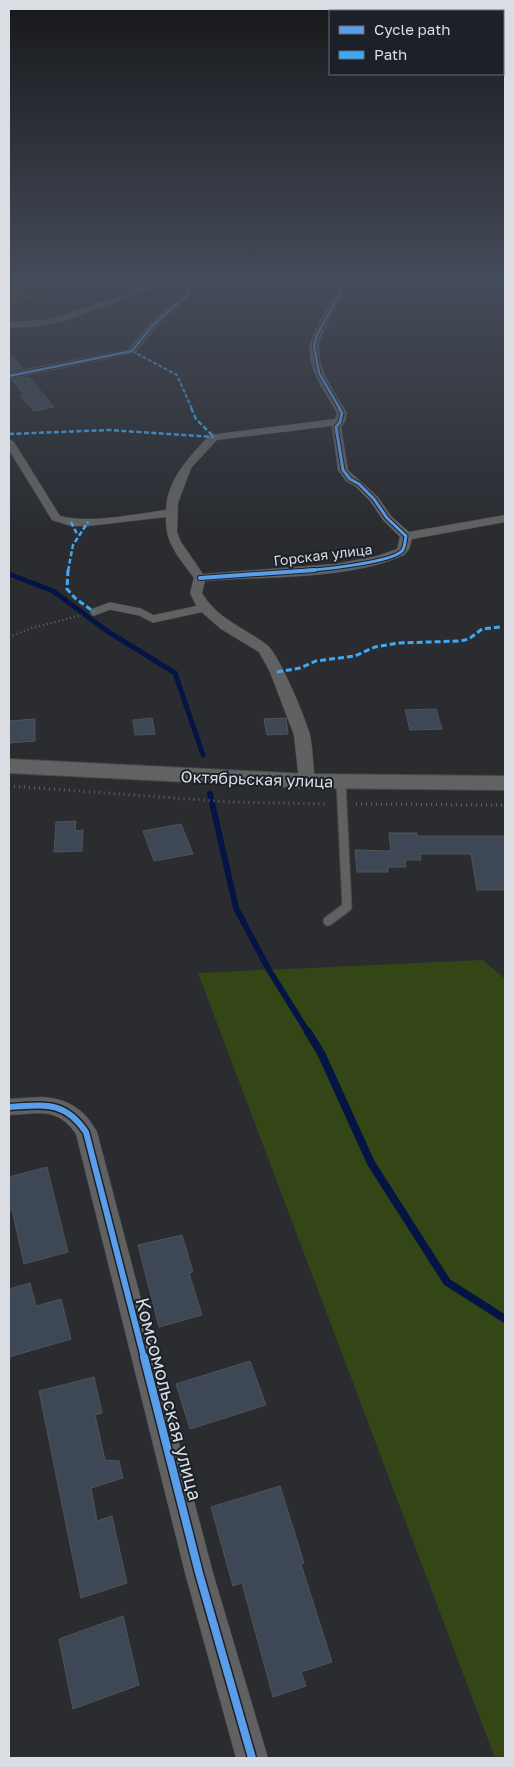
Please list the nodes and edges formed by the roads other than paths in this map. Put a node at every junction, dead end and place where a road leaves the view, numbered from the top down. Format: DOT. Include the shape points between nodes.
graph roads {
  1 [pos="78,361"];
  2 [pos="318,361"];
  3 [pos="9,376"];
  4 [pos="340,422"];
  5 [pos="9,442"];
  6 [pos="172,512"];
  7 [pos="505,519"];
  8 [pos="406,536"];
  9 [pos="200,578"];
  10 [pos="204,608"];
  11 [pos="94,612"];
  12 [pos="9,766"];
  13 [pos="307,781"];
  14 [pos="341,782"];
  15 [pos="505,783"];
  16 [pos="328,921"];
  17 [pos="9,1107"];
  18 [pos="252,1758"];
  1 -- 3 [label="street"];
  2 -- 4 [label="street" via="320,373 342,412"];
  4 -- 6 [label="street" via="214,437 186,467 172,503"];
  4 -- 8 [label="street" via="336,427 343,470"];
  5 -- 6 [label="street" via="56,518 88,522"];
  6 -- 9 [label="street" via="171,532 175,542"];
  7 -- 8 [label="street"];
  8 -- 9 [label="street, Горская улица" via="403,550 368,562 296,572"];
  9 -- 10 [label="street" via="196,593"];
  10 -- 11 [label="lane" via="153,619 140,612 110,606"];
  10 -- 13 [label="street" via="264,649 277,672 302,735"];
  12 -- 13 [label="main road, Октябрьская улица"];
  13 -- 14 [label="main road, Октябрьская улица"];
  14 -- 15 [label="main road, Октябрьская улица"];
  14 -- 16 [label="lane" via="347,906"];
  17 -- 18 [label="street, Комсомольская улица" via="60,1107 73,1113 86,1132 199,1574"];
}
